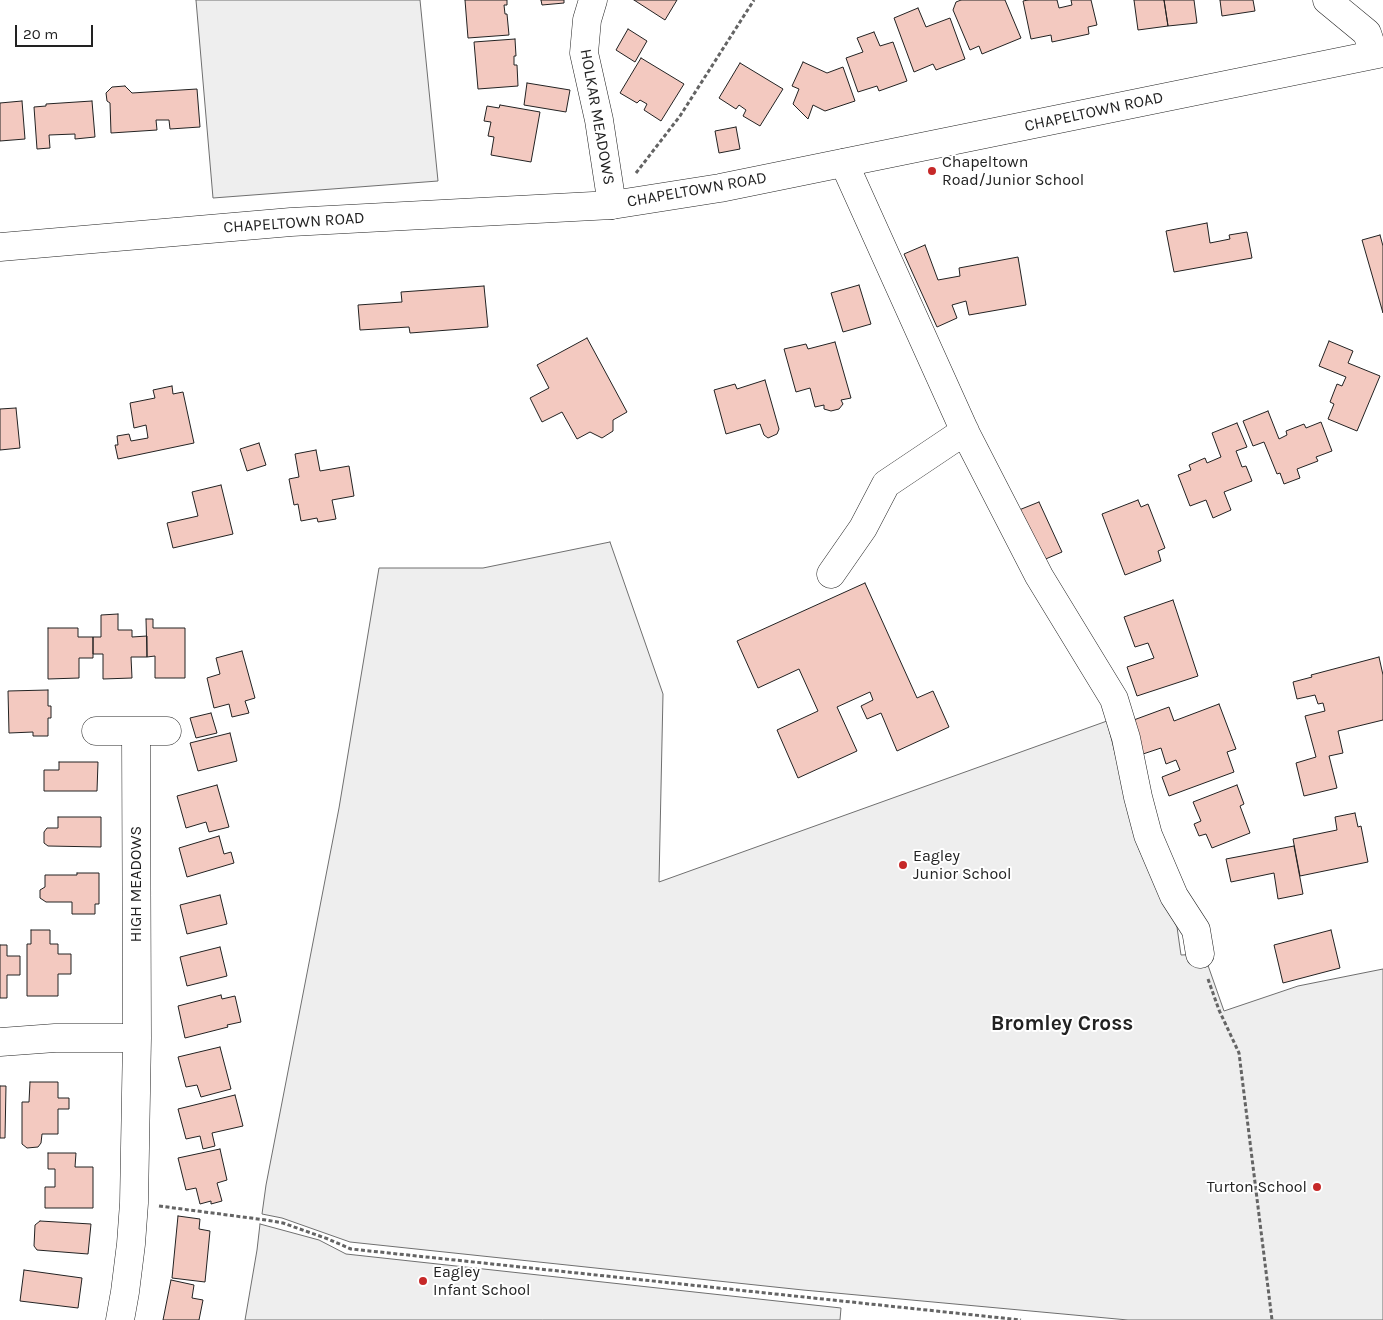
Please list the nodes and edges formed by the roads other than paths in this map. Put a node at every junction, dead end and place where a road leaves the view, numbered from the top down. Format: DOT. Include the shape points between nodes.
graph roads {
  1 [pos="593,0"];
  2 [pos="1327,0"];
  3 [pos="1378,53"];
  4 [pos="844,163"];
  5 [pos="612,205"];
  6 [pos="0,247"];
  7 [pos="965,431"];
  8 [pos="831,574"];
  9 [pos="96,730"];
  10 [pos="136,730"];
  11 [pos="168,730"];
  12 [pos="1200,954"];
  13 [pos="137,1038"];
  14 [pos="0,1042"];
  15 [pos="120,1320"];
  1 -- 5 [label="main road, HOLKAR MEADOWS" via="586,20 584,53 599,120"];
  2 -- 3 [label="main road" via="1367,33"];
  3 -- 4 [label="main road, CHAPELTOWN ROAD"];
  4 -- 5 [label="main road, CHAPELTOWN ROAD" via="720,188"];
  4 -- 7 [label="main road"];
  5 -- 6 [label="main road, CHAPELTOWN ROAD" via="291,222"];
  7 -- 8 [label="main road" via="886,484 863,528"];
  7 -- 12 [label="main road" via="1039,576 1114,699 1148,835 1174,896 1196,930"];
  9 -- 10 [label="main road"];
  10 -- 11 [label="main road"];
  10 -- 13 [label="main road, HIGH MEADOWS"];
  13 -- 14 [label="main road"];
  13 -- 15 [label="main road, HIGH MEADOWS" via="134,1203"];
}
